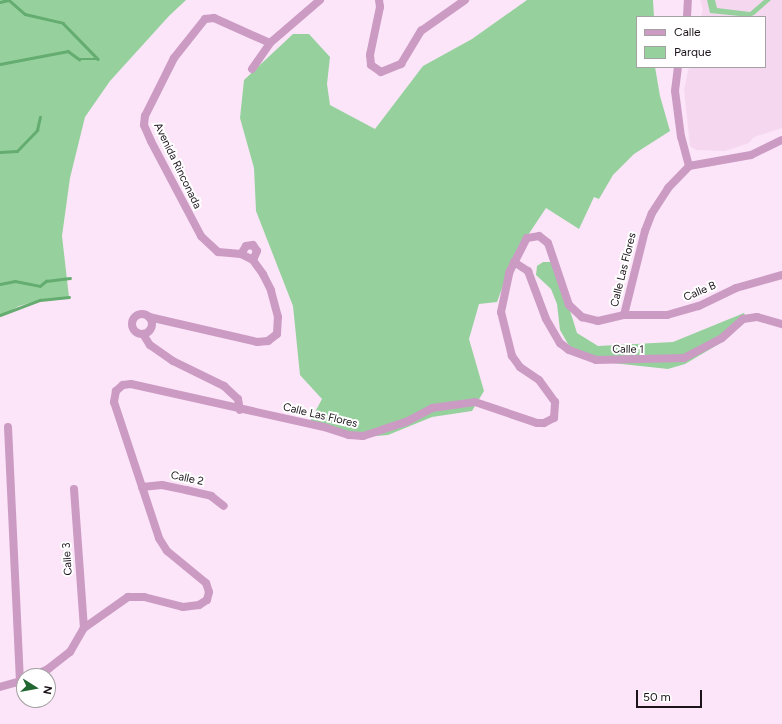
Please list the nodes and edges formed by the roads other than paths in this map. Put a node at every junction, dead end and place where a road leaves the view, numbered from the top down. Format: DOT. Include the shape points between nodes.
graph roads {
  1 [pos="320,0"];
  2 [pos="379,0"];
  3 [pos="465,0"];
  4 [pos="688,0"];
  5 [pos="687,16"];
  6 [pos="270,43"];
  7 [pos="678,68"];
  8 [pos="252,69"];
  9 [pos="782,140"];
  10 [pos="689,166"];
  11 [pos="241,254"];
  12 [pos="253,260"];
  13 [pos="514,262"];
  14 [pos="782,275"];
  15 [pos="624,315"];
  16 [pos="149,317"];
  17 [pos="159,320"];
  18 [pos="782,324"];
  19 [pos="148,331"];
  20 [pos="240,410"];
  21 [pos="8,427"];
  22 [pos="142,487"];
  23 [pos="74,489"];
  24 [pos="224,506"];
  25 [pos="84,628"];
  26 [pos="21,668"];
  27 [pos="49,668"];
  28 [pos="16,683"];
  29 [pos="0,687"];
  1 -- 6 [label="street"];
  2 -- 3 [label="street" via="380,7 370,55 372,65 376,71 381,72 401,64 421,31"];
  4 -- 5 [label="street"];
  6 -- 8 [label="street"];
  6 -- 11 [label="street, Avenida Rinconada" via="214,18 205,19 174,58 145,116 144,125 151,141 201,236 218,252"];
  7 -- 10 [label="street" via="676,98 681,137"];
  9 -- 10 [label="street" via="751,155"];
  10 -- 15 [label="street, Calle Las Flores" via="668,188 652,213"];
  11 -- 12 [label="street, Avenida Rinconada"];
  11 -- 12 [label="street, Avenida Rinconada" via="246,246 253,245 257,251"];
  12 -- 17 [label="street, Avenida Rinconada" via="271,290 278,317 278,330 271,339 258,342"];
  13 -- 15 [label="street, Calle Las Flores" via="527,238 535,235 543,238 548,243 569,305 575,312 582,317 598,321"];
  13 -- 18 [label="street, Calle 1" via="528,271 548,324 560,343 568,350 596,360 684,358 722,338 743,319 757,317"];
  13 -- 20 [label="street, Calle Las Flores" via="509,273 501,312 507,340 512,356 520,367 539,380 555,402 556,410 550,421 537,424 475,402 432,408 406,422 363,436"];
  14 -- 15 [label="street, Calle B" via="736,288 699,306 667,315"];
  16 -- 17 [label="street, Avenida Rinconada"];
  16 -- 19 [label="street"];
  16 -- 19 [label="street" via="140,315 133,321 134,330"];
  17 -- 19 [label="street"];
  19 -- 20 [label="street" via="150,345 224,386 238,399"];
  20 -- 22 [label="street, Calle Las Flores" via="131,384 119,387 114,402"];
  21 -- 26 [label="street"];
  22 -- 24 [label="street, Calle 2" via="162,485 186,490 211,496"];
  22 -- 25 [label="street, Calle Las Flores" via="158,538 167,551 206,583 209,592 207,600 199,606 183,607 144,596 128,597"];
  23 -- 25 [label="street, Calle 3"];
  25 -- 27 [label="street, Calle Las Flores" via="70,652"];
  28 -- 29 [label="street"];
}
